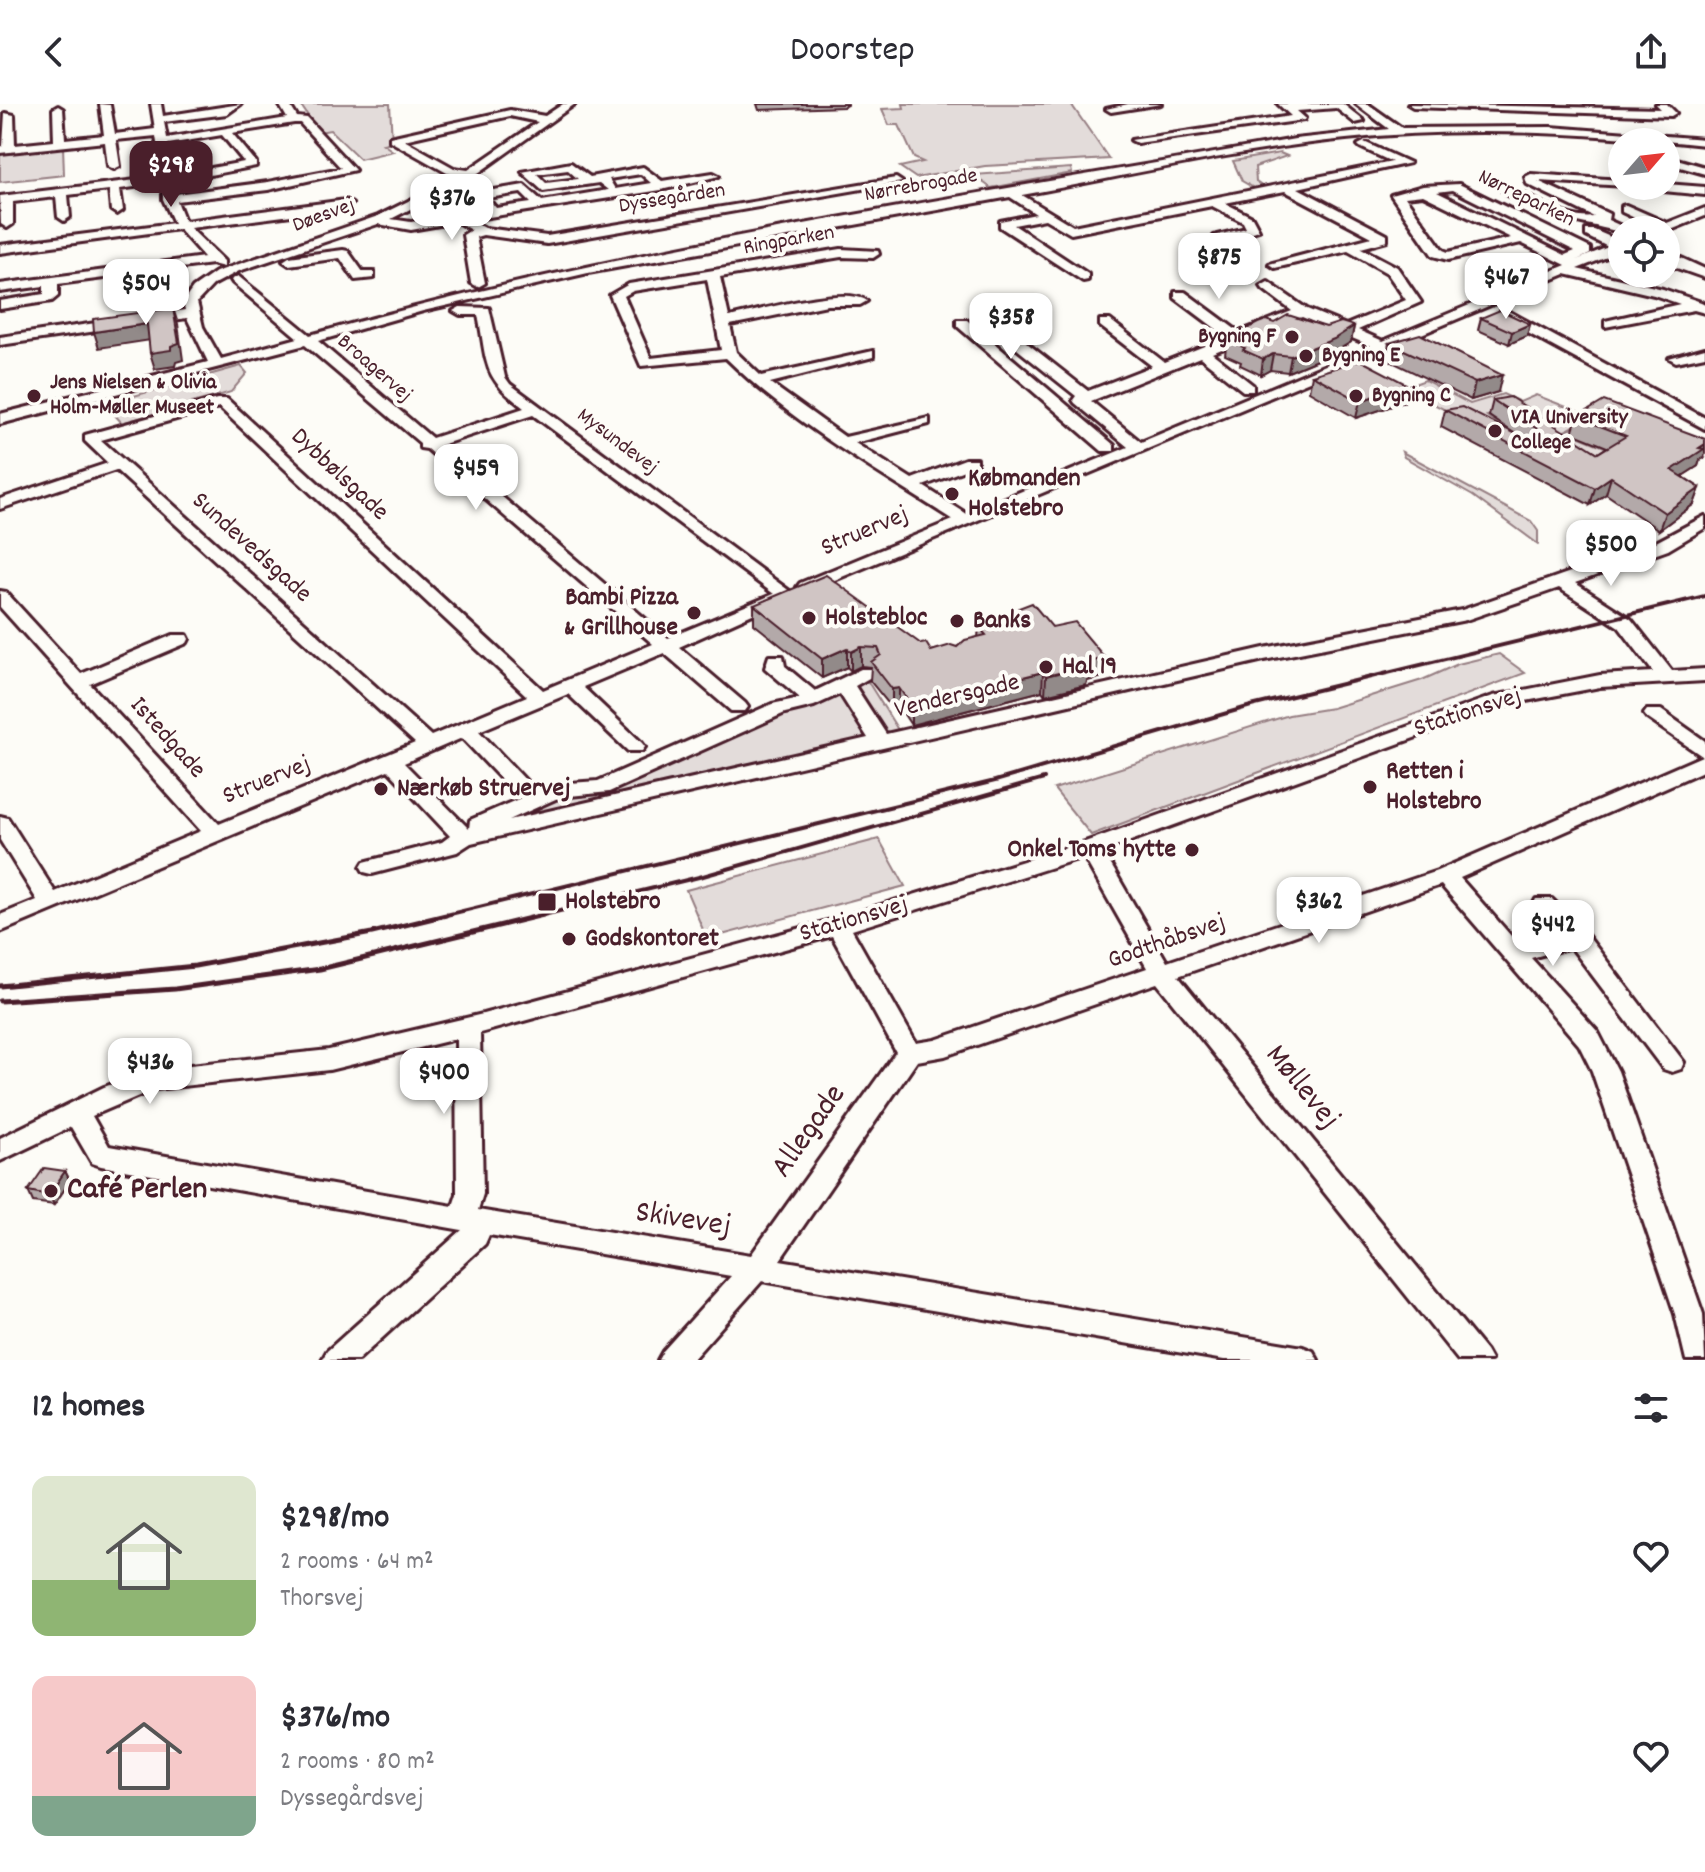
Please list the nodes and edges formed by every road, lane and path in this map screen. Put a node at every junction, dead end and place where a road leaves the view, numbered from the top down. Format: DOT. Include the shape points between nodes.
graph roads {
  1 [pos="156,104"];
  2 [pos="236,104"];
  3 [pos="284,104"];
  4 [pos="570,104"];
  5 [pos="1156,104"];
  6 [pos="1361,104"];
  7 [pos="1413,104"];
  8 [pos="1661,104"];
  9 [pos="105,105"];
  10 [pos="1286,106"];
  11 [pos="1581,107"];
  12 [pos="58,109"];
  13 [pos="1111,109"];
  14 [pos="9,115"];
  15 [pos="294,120"];
  16 [pos="547,120"];
  17 [pos="1359,121"];
  18 [pos="1398,130"];
  19 [pos="159,131"];
  20 [pos="225,132"];
  21 [pos="110,138"];
  22 [pos="1137,140"];
  23 [pos="60,143"];
  24 [pos="1705,144"];
  25 [pos="1364,145"];
  26 [pos="5,150"];
  27 [pos="1680,163"];
  28 [pos="114,166"];
  29 [pos="1705,171"];
  30 [pos="470,174"];
  31 [pos="713,176"];
  32 [pos="167,179"];
  33 [pos="602,179"];
  34 [pos="586,180"];
  35 [pos="1575,180"];
  36 [pos="896,182"];
  37 [pos="1608,183"];
  38 [pos="114,185"];
  39 [pos="1411,185"];
  40 [pos="661,186"];
  41 [pos="543,187"];
  42 [pos="1287,187"];
  43 [pos="524,189"];
  44 [pos="1506,189"];
  45 [pos="1680,189"];
  46 [pos="1425,191"];
  47 [pos="1592,191"];
  48 [pos="1705,191"];
  49 [pos="62,192"];
  50 [pos="1010,192"];
  51 [pos="616,193"];
  52 [pos="3,199"];
  53 [pos="169,199"];
  54 [pos="1214,202"];
  55 [pos="346,204"];
  56 [pos="540,205"];
  57 [pos="1626,209"];
  58 [pos="117,210"];
  59 [pos="1705,212"];
  60 [pos="493,213"];
  61 [pos="1047,215"];
  62 [pos="1639,216"];
  63 [pos="64,217"];
  64 [pos="458,218"];
  65 [pos="376,220"];
  66 [pos="1596,220"];
  67 [pos="1680,222"];
  68 [pos="7,224"];
  69 [pos="1608,224"];
  70 [pos="181,226"];
  71 [pos="482,231"];
  72 [pos="1590,233"];
  73 [pos="1218,239"];
  74 [pos="1522,239"];
  75 [pos="877,240"];
  76 [pos="1608,241"];
  77 [pos="1350,247"];
  78 [pos="0,249"];
  79 [pos="1608,250"];
  80 [pos="278,256"];
  81 [pos="214,260"];
  82 [pos="1275,264"];
  83 [pos="1568,265"];
  84 [pos="1680,265"];
  85 [pos="1546,266"];
  86 [pos="1705,274"];
  87 [pos="369,275"];
  88 [pos="713,275"];
  89 [pos="233,276"];
  90 [pos="1083,277"];
  91 [pos="51,281"];
  92 [pos="478,283"];
  93 [pos="1268,286"];
  94 [pos="0,288"];
  95 [pos="1180,295"];
  96 [pos="1484,304"];
  97 [pos="0,305"];
  98 [pos="1005,306"];
  99 [pos="1701,307"];
  100 [pos="460,311"];
  101 [pos="1302,312"];
  102 [pos="192,313"];
  103 [pos="855,317"];
  104 [pos="721,323"];
  105 [pos="962,323"];
  106 [pos="1105,323"];
  107 [pos="1610,324"];
  108 [pos="1346,330"];
  109 [pos="1236,337"];
  110 [pos="306,339"];
  111 [pos="0,341"];
  112 [pos="1384,346"];
  113 [pos="1201,351"];
  114 [pos="1705,352"];
  115 [pos="729,353"];
  116 [pos="868,355"];
  117 [pos="1676,358"];
  118 [pos="217,364"];
  119 [pos="1161,366"];
  120 [pos="758,381"];
  121 [pos="1248,388"];
  122 [pos="1086,397"];
  123 [pos="536,409"];
  124 [pos="1101,416"];
  125 [pos="0,419"];
  126 [pos="158,419"];
  127 [pos="923,420"];
  128 [pos="1077,422"];
  129 [pos="1705,424"];
  130 [pos="0,428"];
  131 [pos="842,442"];
  132 [pos="426,445"];
  133 [pos="1108,448"];
  134 [pos="1139,448"];
  135 [pos="971,462"];
  136 [pos="119,464"];
  137 [pos="910,486"];
  138 [pos="0,504"];
  139 [pos="965,520"];
  140 [pos="1705,521"];
  141 [pos="1562,582"];
  142 [pos="786,595"];
  143 [pos="0,596"];
  144 [pos="180,639"];
  145 [pos="666,644"];
  146 [pos="776,660"];
  147 [pos="868,673"];
  148 [pos="1665,675"];
  149 [pos="1705,675"];
  150 [pos="78,682"];
  151 [pos="569,684"];
  152 [pos="844,684"];
  153 [pos="539,697"];
  154 [pos="814,699"];
  155 [pos="738,707"];
  156 [pos="1654,714"];
  157 [pos="465,729"];
  158 [pos="880,741"];
  159 [pos="429,745"];
  160 [pos="635,747"];
  161 [pos="1705,751"];
  162 [pos="391,761"];
  163 [pos="1705,762"];
  164 [pos="524,791"];
  165 [pos="215,833"];
  166 [pos="3,834"];
  167 [pos="462,835"];
  168 [pos="1090,848"];
  169 [pos="372,867"];
  170 [pos="1445,876"];
  171 [pos="50,903"];
  172 [pos="1544,905"];
  173 [pos="0,924"];
  174 [pos="838,926"];
  175 [pos="1576,937"];
  176 [pos="1517,954"];
  177 [pos="1162,973"];
  178 [pos="468,1026"];
  179 [pos="909,1053"];
  180 [pos="1672,1062"];
  181 [pos="76,1113"];
  182 [pos="0,1150"];
  183 [pos="472,1220"];
  184 [pos="757,1268"];
  185 [pos="337,1360"];
  186 [pos="673,1360"];
  187 [pos="1303,1360"];
  188 [pos="1476,1360"];
  189 [pos="1701,1360"];
  1 -- 19 [label="street"];
  2 -- 19 [label="street"];
  3 -- 15 [label="street"];
  4 -- 16 [label="street, Døesvej"];
  5 -- 13 [label="street"];
  6 -- 18 [label="street"];
  7 -- 11 [label="street"];
  8 -- 11 [label="street" via="1671,113"];
  9 -- 21 [label="street"];
  10 -- 17 [label="street" via="1338,105"];
  10 -- 22 [label="street" via="1300,118"];
  12 -- 23 [label="street"];
  14 -- 26 [label="street"];
  15 -- 20 [label="street"];
  15 -- 53 [label="street" via="303,120 349,170"];
  16 -- 30 [label="street, Døesvej"];
  16 -- 30 [label="street" via="510,113 394,139 451,171"];
  18 -- 24 [label="street, Nørrebrogade" via="1519,127"];
  18 -- 50 [label="street, Nørrebrogade" via="1295,142"];
  19 -- 20 [label="street"];
  19 -- 21 [label="street"];
  19 -- 32 [label="street"];
  20 -- 32 [label="street" via="252,164"];
  21 -- 23 [label="street"];
  21 -- 28 [label="street"];
  23 -- 26 [label="street"];
  25 -- 42 [label="street" via="1404,163"];
  27 -- 29 [label="street"];
  30 -- 65 [label="street, Døesvej"];
  31 -- 40 [label="street, Dyssegården"];
  32 -- 38 [label="street"];
  32 -- 53 [label="street"];
  33 -- 34 [label="street, Dyssegården"];
  33 -- 40 [label="street, Dyssegården" via="643,170"];
  33 -- 51 [label="street, Dyssegården"];
  34 -- 41 [label="street, Dyssegården"];
  34 -- 41 [label="street, Dyssegården" via="571,166 528,172"];
  35 -- 37 [label="street"];
  35 -- 47 [label="street"];
  35 -- 66 [label="street" via="1531,179 1605,217"];
  36 -- 71 [label="street, Dyssegården" via="547,240"];
  38 -- 49 [label="street"];
  38 -- 58 [label="street"];
  39 -- 46 [label="street, Nørreparken"];
  40 -- 51 [label="street, Dyssegården"];
  41 -- 43 [label="street, Dyssegården"];
  42 -- 54 [label="street"];
  42 -- 77 [label="street" via="1383,238"];
  43 -- 56 [label="street"];
  43 -- 60 [label="street, Dyssegården" via="480,196"];
  44 -- 66 [label="street" via="1566,217"];
  45 -- 48 [label="street"];
  46 -- 74 [label="street, Nørreparken"];
  46 -- 74 [label="street, Nørreparken" via="1397,195 1438,253 1448,256"];
  46 -- 83 [label="street, Nørreparken" via="1455,186 1586,251"];
  49 -- 52 [label="street"];
  49 -- 63 [label="street"];
  50 -- 61 [label="street"];
  50 -- 110 [label="street, Nørrebrogade" via="588,269"];
  51 -- 56 [label="street, Dyssegården"];
  52 -- 68 [label="street"];
  53 -- 70 [label="street"];
  54 -- 61 [label="street" via="1071,230"];
  54 -- 73 [label="street" via="1248,220 1253,230"];
  55 -- 70 [label="street"];
  56 -- 60 [label="street, Dyssegården"];
  57 -- 62 [label="street"];
  59 -- 67 [label="street"];
  60 -- 64 [label="street, Dyssegården"];
  61 -- 90 [label="street" via="1004,224"];
  64 -- 65 [label="street, Dyssegården" via="400,227"];
  64 -- 71 [label="street, Dyssegården"];
  65 -- 80 [label="street, Døesvej"];
  66 -- 69 [label="street"];
  70 -- 78 [label="street"];
  70 -- 81 [label="street, Broagervej"];
  71 -- 92 [label="street" via="469,235"];
  72 -- 76 [label="street, Struervej"];
  74 -- 83 [label="street, Nørreparken"];
  75 -- 88 [label="street, Ringparken" via="871,260 841,253"];
  77 -- 82 [label="street"];
  77 -- 108 [label="street" via="1392,270 1414,302"];
  79 -- 83 [label="street, Struervej"];
  80 -- 87 [label="street, Døesvej" via="293,262 343,254 360,277"];
  80 -- 89 [label="street, Døesvej"];
  81 -- 89 [label="street, Broagervej"];
  81 -- 91 [label="street"];
  83 -- 85 [label="street, Nørreparken"];
  83 -- 96 [label="street, Struervej"];
  83 -- 99 [label="street"];
  84 -- 86 [label="street"];
  88 -- 104 [label="street, Ringparken"];
  88 -- 115 [label="street, Ringparken" via="629,288 616,299 646,363"];
  89 -- 102 [label="street, Døesvej" via="194,295"];
  89 -- 110 [label="street, Broagervej"];
  91 -- 94 [label="street"];
  91 -- 97 [label="street" via="47,298"];
  93 -- 101 [label="street"];
  95 -- 109 [label="street"];
  96 -- 112 [label="street, Struervej"];
  96 -- 129 [label="street"];
  98 -- 122 [label="street" via="999,313 1012,335"];
  99 -- 107 [label="street"];
  100 -- 123 [label="street, Mysundevej" via="484,311 498,378"];
  101 -- 108 [label="street"];
  101 -- 109 [label="street"];
  102 -- 111 [label="street"];
  102 -- 118 [label="street"];
  103 -- 104 [label="street" via="862,296"];
  104 -- 115 [label="street, Ringparken"];
  105 -- 128 [label="street"];
  106 -- 119 [label="street"];
  108 -- 112 [label="street"];
  109 -- 113 [label="street"];
  110 -- 118 [label="street, Nørrebrogade"];
  110 -- 132 [label="street, Broagervej"];
  112 -- 134 [label="street, Struervej"];
  113 -- 119 [label="street"];
  113 -- 121 [label="street"];
  114 -- 117 [label="street"];
  115 -- 120 [label="street"];
  116 -- 120 [label="street"];
  118 -- 125 [label="street, Nørrebrogade"];
  118 -- 130 [label="street, Nørrebrogade" via="199,374"];
  119 -- 122 [label="street"];
  120 -- 131 [label="street"];
  122 -- 124 [label="street" via="1080,400"];
  123 -- 132 [label="street"];
  123 -- 142 [label="street, Mysundevej"];
  124 -- 128 [label="street"];
  124 -- 134 [label="street"];
  126 -- 136 [label="street, Sundevedsgade" via="90,438"];
  126 -- 153 [label="street, Dybbølsgade" via="222,402"];
  127 -- 131 [label="street"];
  128 -- 133 [label="street"];
  131 -- 137 [label="street"];
  132 -- 145 [label="street, Broagervej"];
  134 -- 139 [label="street, Struervej"];
  135 -- 137 [label="street"];
  136 -- 138 [label="street"];
  136 -- 159 [label="street, Sundevedsgade"];
  137 -- 139 [label="street"];
  139 -- 142 [label="street, Struervej"];
  140 -- 141 [label="street, Vendersgade" via="1662,546"];
  141 -- 148 [label="street" via="1625,623"];
  141 -- 158 [label="street, Vendersgade" via="1466,615 1264,654"];
  142 -- 145 [label="street, Struervej"];
  143 -- 150 [label="street, Istedgade"];
  144 -- 150 [label="street, Istedgade"];
  145 -- 151 [label="street, Struervej"];
  145 -- 155 [label="street, Broagervej"];
  146 -- 154 [label="street" via="775,668"];
  147 -- 152 [label="street"];
  148 -- 149 [label="street, Stationsvej"];
  148 -- 168 [label="street, Stationsvej" via="1545,689 1500,700"];
  150 -- 165 [label="street, Istedgade"];
  151 -- 153 [label="street, Struervej"];
  151 -- 160 [label="street"];
  152 -- 154 [label="street"];
  152 -- 158 [label="street"];
  153 -- 157 [label="street, Struervej"];
  154 -- 167 [label="street" via="779,708 602,787 556,791"];
  156 -- 161 [label="street"];
  157 -- 159 [label="street, Struervej"];
  157 -- 164 [label="street"];
  158 -- 167 [label="street, Vendersgade"];
  159 -- 162 [label="street, Struervej"];
  162 -- 165 [label="street, Struervej"];
  162 -- 167 [label="street"];
  163 -- 170 [label="street, Godthåbsvej"];
  165 -- 171 [label="street, Struervej"];
  166 -- 171 [label="street"];
  167 -- 169 [label="street" via="449,847"];
  168 -- 174 [label="street, Stationsvej"];
  168 -- 177 [label="street, Møllevej"];
  170 -- 176 [label="street"];
  170 -- 177 [label="street, Godthåbsvej"];
  171 -- 173 [label="street, Struervej"];
  172 -- 175 [label="street"];
  174 -- 178 [label="street, Stationsvej"];
  174 -- 179 [label="street"];
  175 -- 176 [label="street"];
  175 -- 180 [label="street"];
  176 -- 189 [label="street" via="1589,1039 1605,1071"];
  177 -- 179 [label="street, Godthåbsvej" via="936,1049"];
  177 -- 188 [label="street, Møllevej"];
  178 -- 181 [label="street, Stationsvej" via="329,1060 174,1074"];
  178 -- 183 [label="street"];
  179 -- 184 [label="street, Allegade"];
  181 -- 182 [label="street, Stationsvej"];
  181 -- 183 [label="street, Skivevej" via="101,1155"];
  183 -- 184 [label="street, Skivevej"];
  183 -- 185 [label="street" via="475,1236"];
  184 -- 186 [label="street, Allegade"];
  184 -- 187 [label="street, Skivevej"];
}
